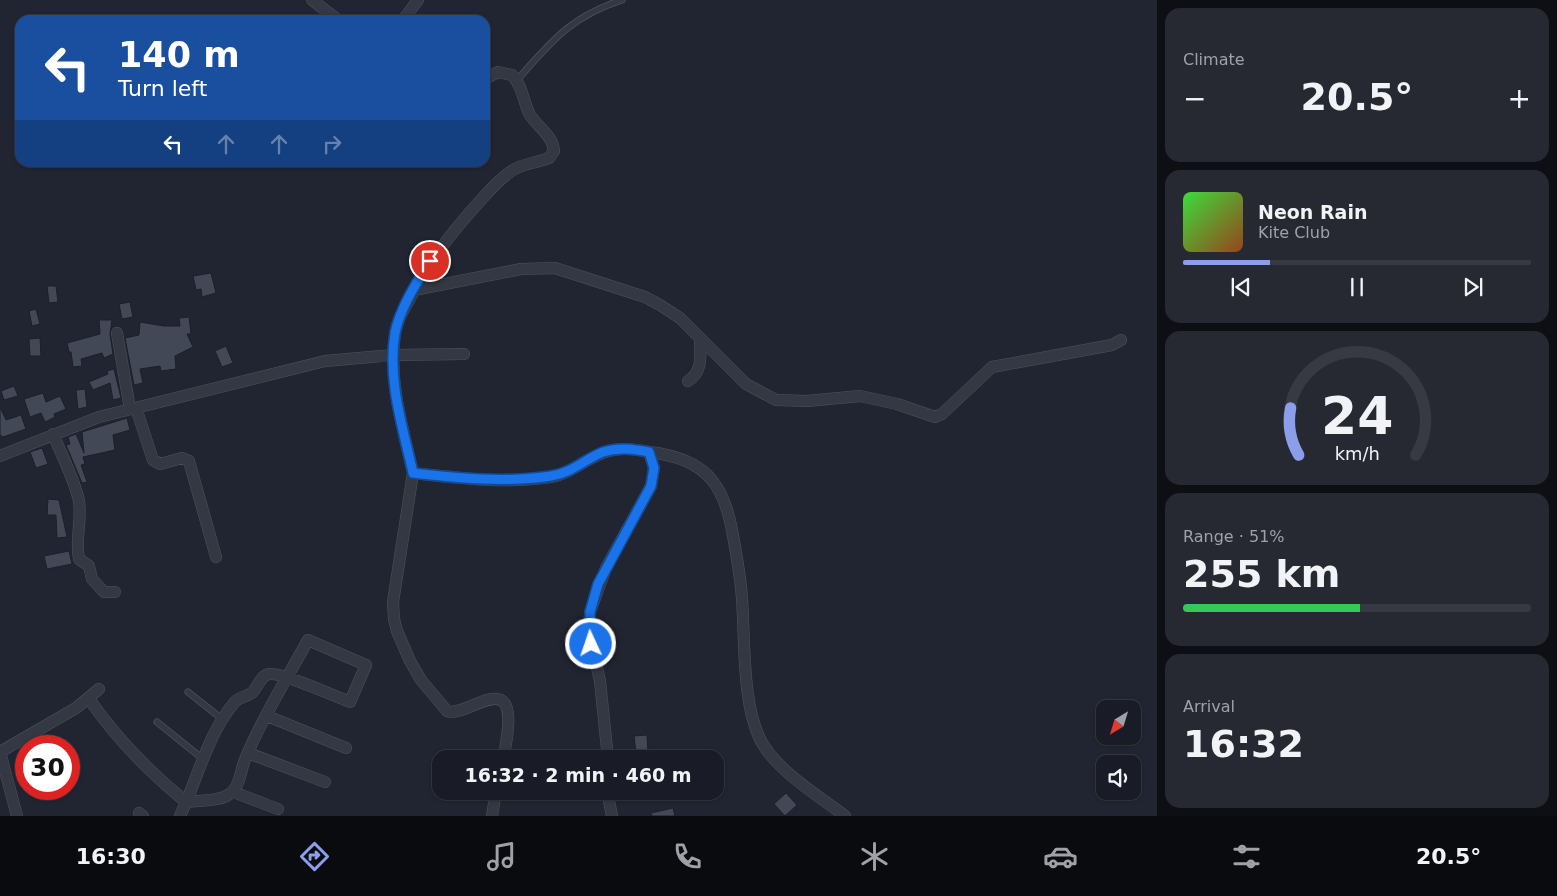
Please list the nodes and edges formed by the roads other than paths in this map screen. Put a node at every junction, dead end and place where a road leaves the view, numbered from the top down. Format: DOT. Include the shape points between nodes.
graph roads {
  1 [pos="312,0"];
  2 [pos="418,0"];
  3 [pos="622,0"];
  4 [pos="332,15"];
  5 [pos="407,15"];
  6 [pos="490,76"];
  7 [pos="517,80"];
  8 [pos="414,290"];
  9 [pos="117,333"];
  10 [pos="700,338"];
  11 [pos="1121,340"];
  12 [pos="464,354"];
  13 [pos="393,355"];
  14 [pos="688,381"];
  15 [pos="133,408"];
  16 [pos="53,434"];
  17 [pos="649,452"];
  18 [pos="0,456"];
  19 [pos="413,473"];
  20 [pos="216,557"];
  21 [pos="115,592"];
  22 [pos="287,678"];
  23 [pos="99,688"];
  24 [pos="188,692"];
  25 [pos="89,699"];
  26 [pos="267,716"];
  27 [pos="222,719"];
  28 [pos="157,722"];
  29 [pos="346,748"];
  30 [pos="504,750"];
  31 [pos="607,750"];
  32 [pos="0,752"];
  33 [pos="248,752"];
  34 [pos="203,760"];
  35 [pos="325,782"];
  36 [pos="233,792"];
  37 [pos="495,800"];
  38 [pos="609,800"];
  39 [pos="186,802"];
  40 [pos="278,809"];
  41 [pos="17,816"];
  42 [pos="180,816"];
  43 [pos="492,816"];
  44 [pos="612,816"];
  45 [pos="846,816"];
  1 -- 4 [label="street"];
  2 -- 5 [label="street"];
  3 -- 7 [label="lane" via="587,14 568,26"];
  6 -- 7 [label="street" via="498,72"];
  7 -- 8 [label="street" via="531,116 553,144 553,154 519,166 496,184 438,249"];
  8 -- 10 [label="street" via="521,269 555,268 644,297 680,318"];
  8 -- 13 [label="street" via="399,320"];
  9 -- 15 [label="street"];
  10 -- 11 [label="street" via="746,384 776,400 860,396 897,404 935,418 992,367 1112,345"];
  10 -- 14 [label="street" via="699,367"];
  12 -- 13 [label="street"];
  13 -- 15 [label="street" via="325,361"];
  13 -- 19 [label="street" via="399,417"];
  15 -- 16 [label="street"];
  15 -- 20 [label="street" via="153,460 160,464 182,458 189,461"];
  16 -- 18 [label="street"];
  16 -- 21 [label="street" via="79,502 76,544 79,559 88,566 92,579 104,592"];
  17 -- 19 [label="street" via="630,448 612,450 560,475 531,478"];
  17 -- 31 [label="street" via="654,468 651,486 606,568 590,612 590,639 600,681"];
  17 -- 45 [label="street" via="688,461 714,481 722,492 732,525 742,597 748,683 757,731 776,761"];
  19 -- 30 [label="street" via="393,602 397,630 421,680 447,711 457,712 488,698 503,703 508,720"];
  22 -- 22 [label="street" via="308,640 366,665 350,702"];
  22 -- 26 [label="street"];
  22 -- 27 [label="street" via="271,673 265,676 254,691 235,701"];
  23 -- 25 [label="street"];
  24 -- 27 [label="lane"];
  25 -- 32 [label="street"];
  25 -- 39 [label="street" via="128,750"];
  26 -- 29 [label="street"];
  26 -- 33 [label="street"];
  27 -- 34 [label="street"];
  28 -- 34 [label="lane"];
  32 -- 41 [label="street"];
  33 -- 35 [label="street"];
  33 -- 36 [label="street"];
  34 -- 39 [label="street"];
  36 -- 39 [label="street" via="221,798"];
  36 -- 40 [label="street"];
  37 -- 43 [label="street"];
  38 -- 44 [label="street"];
  39 -- 42 [label="street"];
}
